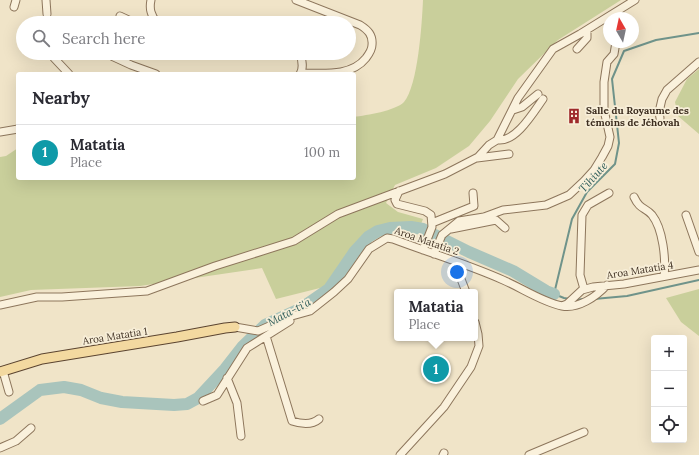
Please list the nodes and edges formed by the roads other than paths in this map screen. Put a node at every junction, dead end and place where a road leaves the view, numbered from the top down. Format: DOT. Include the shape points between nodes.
graph roads {
  1 [pos="46,0"];
  2 [pos="151,0"];
  3 [pos="296,0"];
  4 [pos="635,0"];
  5 [pos="47,14"];
  6 [pos="152,16"];
  7 [pos="337,16"];
  8 [pos="356,23"];
  9 [pos="587,30"];
  10 [pos="615,48"];
  11 [pos="577,49"];
  12 [pos="56,60"];
  13 [pos="120,60"];
  14 [pos="301,60"];
  15 [pos="699,62"];
  16 [pos="67,72"];
  17 [pos="150,72"];
  18 [pos="302,72"];
  19 [pos="342,72"];
  20 [pos="512,110"];
  21 [pos="660,118"];
  22 [pos="16,129"];
  23 [pos="0,132"];
  24 [pos="498,140"];
  25 [pos="509,154"];
  26 [pos="477,158"];
  27 [pos="399,191"];
  28 [pos="473,193"];
  29 [pos="610,193"];
  30 [pos="634,198"];
  31 [pos="686,215"];
  32 [pos="432,225"];
  33 [pos="505,228"];
  34 [pos="444,233"];
  35 [pos="423,250"];
  36 [pos="436,250"];
  37 [pos="699,252"];
  38 [pos="454,260"];
  39 [pos="699,270"];
  40 [pos="664,276"];
  41 [pos="607,285"];
  42 [pos="465,289"];
  43 [pos="584,289"];
  44 [pos="0,305"];
  45 [pos="562,306"];
  46 [pos="235,327"];
  47 [pos="264,333"];
  48 [pos="478,334"];
  49 [pos="2,372"];
  50 [pos="227,378"];
  51 [pos="9,392"];
  52 [pos="203,401"];
  53 [pos="319,419"];
  54 [pos="31,428"];
  55 [pos="584,432"];
  56 [pos="241,436"];
  57 [pos="0,448"];
  58 [pos="400,455"];
  59 [pos="529,455"];
  1 -- 5 [label="street"];
  2 -- 6 [label="street"];
  3 -- 7 [label="street"];
  4 -- 9 [label="street"];
  8 -- 19 [label="street" via="369,32 372,48 362,63"];
  9 -- 11 [label="street" via="587,38"];
  9 -- 20 [label="street" via="553,49"];
  10 -- 34 [label="street" via="614,54 607,62 604,82 604,110 610,137 608,146 594,170 584,181 558,201 546,205 503,210 484,217 459,221"];
  12 -- 16 [label="street"];
  13 -- 17 [label="street"];
  14 -- 18 [label="street"];
  15 -- 21 [label="street" via="665,92 659,112"];
  20 -- 24 [label="street"];
  20 -- 24 [label="street" via="540,97 526,122 516,133 510,138"];
  22 -- 23 [label="street"];
  24 -- 26 [label="street"];
  25 -- 26 [label="street"];
  26 -- 27 [label="street" via="445,174"];
  27 -- 32 [label="street" via="395,200 397,204 427,212 431,215"];
  27 -- 44 [label="street" via="338,214 294,241 207,268 146,291 37,297"];
  28 -- 32 [label="street" via="474,206"];
  29 -- 43 [label="street" via="588,205 583,212 580,275"];
  30 -- 40 [label="street" via="652,215 657,226 662,241"];
  31 -- 37 [label="street"];
  32 -- 35 [label="street"];
  33 -- 34 [label="street" via="496,220"];
  34 -- 36 [label="street"];
  35 -- 36 [label="street, Aroa Matatia 2"];
  35 -- 47 [label="street, Aroa Matatia 2" via="393,239 383,240 369,249 348,279 310,312 292,316"];
  36 -- 38 [label="street, Aroa Matatia 2"];
  38 -- 42 [label="street"];
  38 -- 45 [label="street, Aroa Matatia 2"];
  39 -- 40 [label="street, Aroa Matatia 4"];
  40 -- 41 [label="street, Aroa Matatia 4"];
  41 -- 43 [label="street, Aroa Matatia 4"];
  41 -- 45 [label="street" via="579,304"];
  43 -- 45 [label="street"];
  46 -- 47 [label="street, Aroa Matatia 2"];
  46 -- 49 [label="main road, Aroa Matatia 1" via="42,359"];
  47 -- 50 [label="street" via="247,348"];
  47 -- 53 [label="street" via="292,421 307,424 315,423"];
  48 -- 58 [label="street" via="479,346 471,367 444,407"];
  49 -- 51 [label="street"];
  50 -- 52 [label="street" via="217,395"];
  50 -- 56 [label="street" via="237,403"];
  54 -- 57 [label="street" via="16,441"];
  55 -- 59 [label="street"];
}
